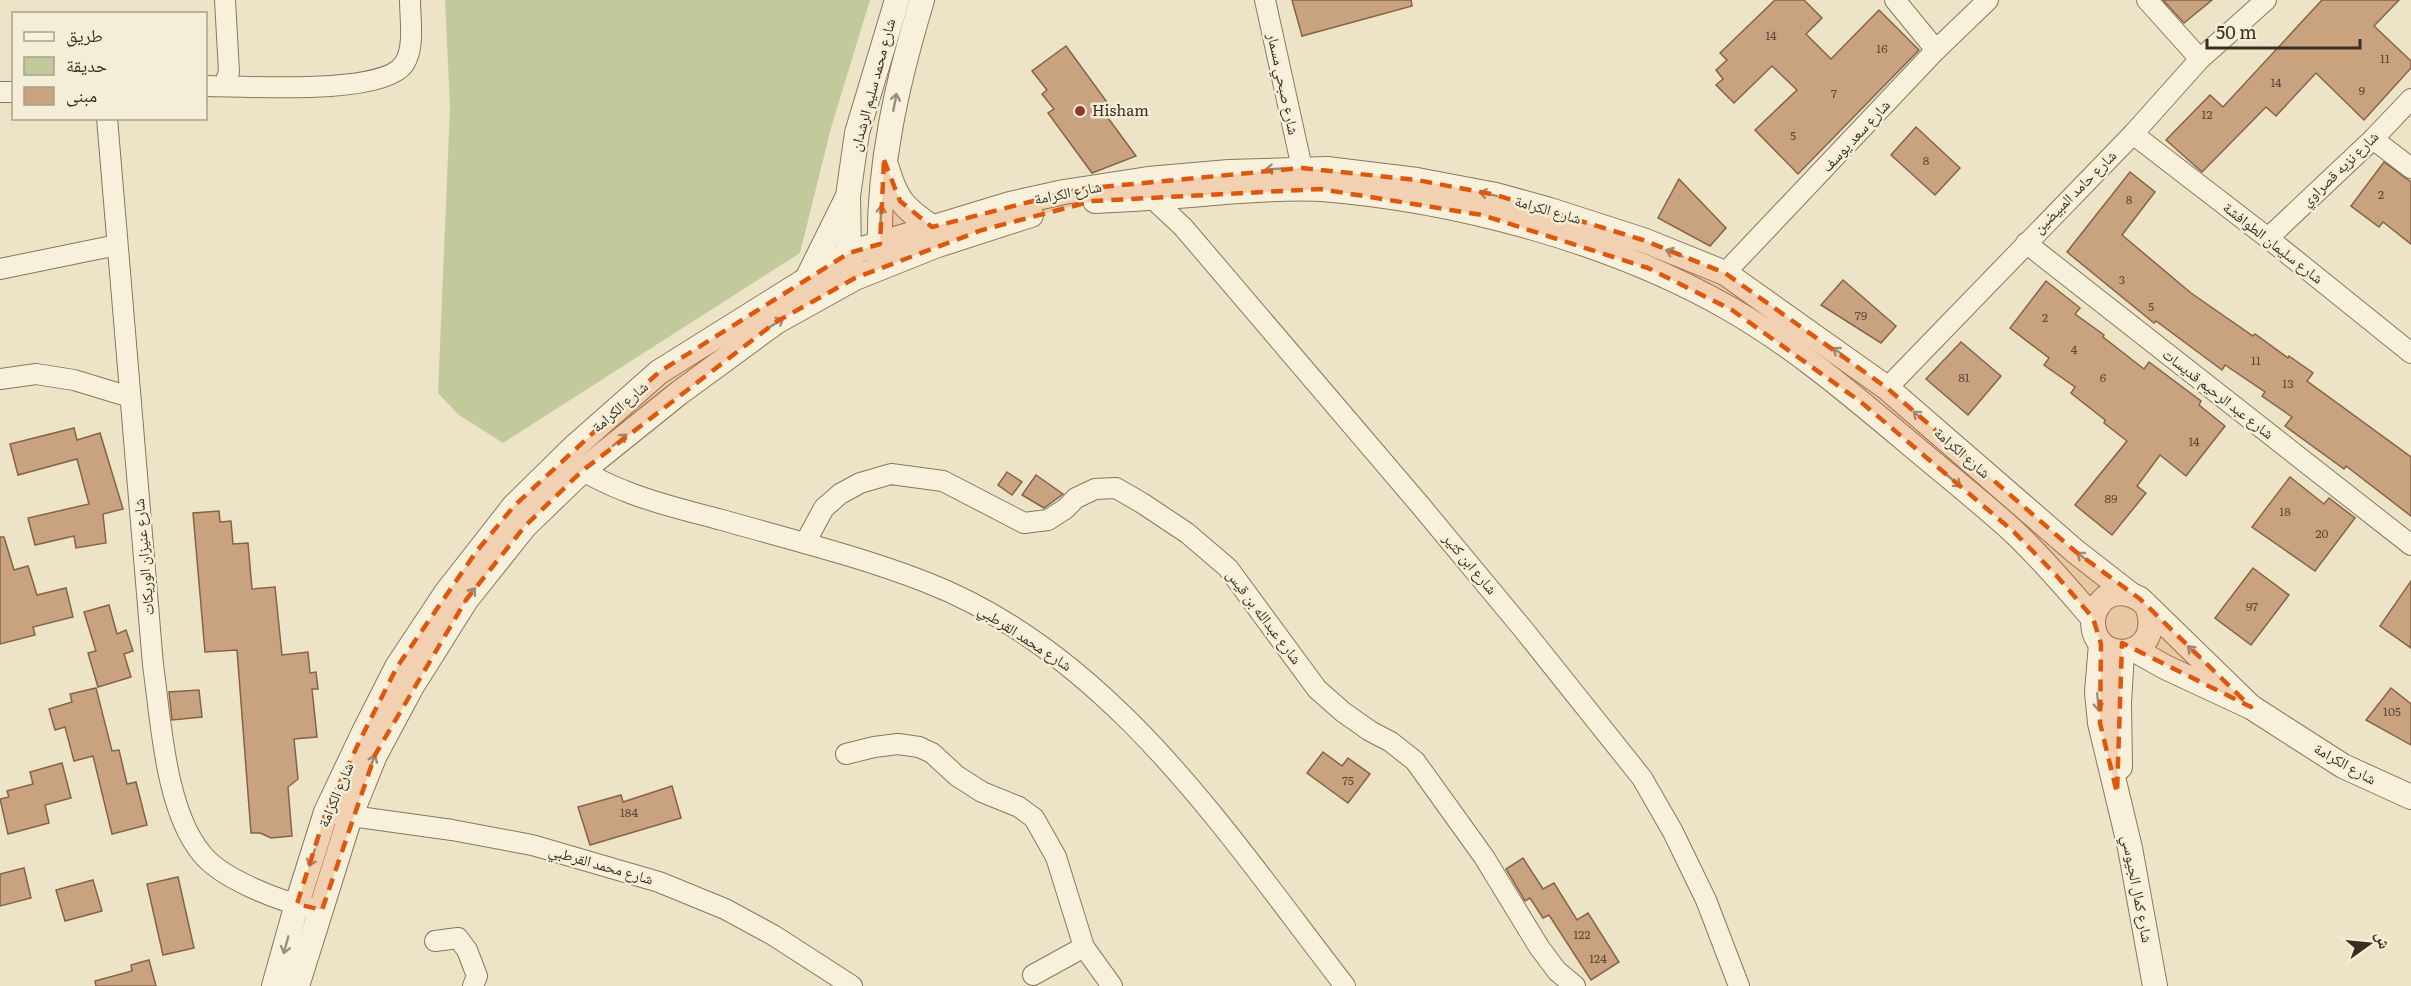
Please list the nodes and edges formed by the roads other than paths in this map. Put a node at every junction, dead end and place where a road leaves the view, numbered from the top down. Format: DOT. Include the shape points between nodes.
graph roads {
  1 [pos="225,0"];
  2 [pos="410,0"];
  3 [pos="897,0"];
  4 [pos="922,0"];
  5 [pos="1265,0"];
  6 [pos="1894,0"];
  7 [pos="1988,0"];
  8 [pos="2147,0"];
  9 [pos="2266,0"];
  10 [pos="1936,50"];
  11 [pos="2200,59"];
  12 [pos="215,86"];
  13 [pos="2411,99"];
  14 [pos="107,120"];
  15 [pos="2133,134"];
  16 [pos="2373,139"];
  17 [pos="885,160"];
  18 [pos="1302,168"];
  19 [pos="2411,168"];
  20 [pos="1150,188"];
  21 [pos="848,196"];
  22 [pos="932,227"];
  23 [pos="2268,238"];
  24 [pos="2025,243"];
  25 [pos="117,244"];
  26 [pos="880,244"];
  27 [pos="849,253"];
  28 [pos="880,268"];
  29 [pos="0,269"];
  30 [pos="1725,273"];
  31 [pos="855,278"];
  32 [pos="807,279"];
  33 [pos="2411,353"];
  34 [pos="0,379"];
  35 [pos="1887,388"];
  36 [pos="130,397"];
  37 [pos="582,471"];
  38 [pos="805,543"];
  39 [pos="2411,545"];
  40 [pos="2139,600"];
  41 [pos="2093,618"];
  42 [pos="2119,649"];
  43 [pos="2251,707"];
  44 [pos="846,754"];
  45 [pos="2411,797"];
  46 [pos="326,812"];
  47 [pos="350,817"];
  48 [pos="297,904"];
  49 [pos="322,910"];
  50 [pos="435,941"];
  51 [pos="1084,947"];
  52 [pos="1033,975"];
  53 [pos="274,986"];
  54 [pos="297,986"];
  55 [pos="473,986"];
  56 [pos="852,986"];
  57 [pos="1112,986"];
  58 [pos="1345,986"];
  59 [pos="1575,986"];
  60 [pos="1739,986"];
  61 [pos="2155,986"];
  1 -- 12 [label="street" via="229,72"];
  2 -- 12 [label="street" via="407,58 391,74 341,87"];
  3 -- 21 [label="street, شارع محمد سليم الرشدان" via="857,133"];
  17 -- 4 [label="street, شارع محمد سليم الرشدان, one-way" via="902,68"];
  5 -- 18 [label="street, شارع صبحي مسمار"];
  6 -- 10 [label="street"];
  7 -- 10 [label="street, شارع سعد يوسف"];
  8 -- 11 [label="street"];
  9 -- 11 [label="street, شارع حامد المبيضين"];
  10 -- 30 [label="street, شارع سعد يوسف"];
  11 -- 15 [label="street, شارع حامد المبيضين"];
  13 -- 16 [label="street, شارع نزيه قصراوي"];
  14 -- 25 [label="street, شارع عنيزان الوريكات"];
  15 -- 23 [label="street, شارع سليمان الطوافشة"];
  15 -- 24 [label="street, شارع حامد المبيضين"];
  16 -- 19 [label="street"];
  16 -- 23 [label="street, شارع نزيه قصراوي"];
  17 -- 22 [label="street" via="892,188 900,201"];
  26 -- 17 [label="street, شارع محمد سليم الرشدان, one-way"];
  18 -- 20 [label="street, شارع الكرامة, one-way" via="1229,172"];
  30 -- 18 [label="street, شارع الكرامة, one-way" via="1643,240 1496,195 1417,180"];
  20 -- 22 [label="street, شارع الكرامة" via="1080,189"];
  20 -- 28 [label="street, شارع الكرامة" via="1028,216"];
  20 -- 41 [label="street, شارع الكرامة, one-way" via="1320,189 1412,201 1565,238 1648,268 1732,310 1861,402 2013,531"];
  20 -- 60 [label="street, شارع ابن كثير" via="1523,628 1642,778 1706,900"];
  21 -- 27 [label="street, شارع محمد سليم الرشدان"];
  21 -- 32 [label="street"];
  22 -- 26 [label="street, شارع الكرامة"];
  23 -- 33 [label="street, شارع سليمان الطوافشة"];
  24 -- 35 [label="street, شارع حامد المبيضين"];
  24 -- 39 [label="street, شارع عبد الرحيم قديسات"];
  25 -- 29 [label="street"];
  25 -- 36 [label="street, شارع عنيزان الوريكات"];
  26 -- 27 [label="street, شارع الكرامة"];
  26 -- 28 [label="street, شارع محمد سليم الرشدان"];
  27 -- 31 [label="street, شارع محمد سليم الرشدان"];
  27 -- 32 [label="street, شارع الكرامة"];
  28 -- 31 [label="street, شارع الكرامة"];
  35 -- 30 [label="street, شارع الكرامة, one-way"];
  37 -- 31 [label="street, شارع الكرامة, one-way" via="776,322"];
  32 -- 46 [label="street, شارع الكرامة" via="659,372 514,506 446,593 397,668"];
  34 -- 36 [label="street" via="36,374 74,380"];
  40 -- 35 [label="street, شارع الكرامة, one-way" via="2076,552"];
  36 -- 48 [label="street, شارع عنيزان الوريكات" via="153,665 176,802 190,835 215,866 264,893"];
  37 -- 38 [label="street, شارع محمد القرطبي" via="625,491"];
  47 -- 37 [label="street, شارع الكرامة, one-way" via="375,755 412,686 466,600 525,526"];
  38 -- 58 [label="street, شارع محمد القرطبي" via="923,581 964,600 1073,668 1186,781"];
  38 -- 59 [label="street, شارع عبدالله بن قيس" via="824,508 840,494 891,474 943,480 1024,523 1048,520 1095,489 1116,488 1142,502 1228,568 1317,689 1343,712 1415,761 1484,857 1539,947 1557,971"];
  40 -- 41 [label="street" via="2119,593 2107,597 2097,606"];
  40 -- 42 [label="street" via="2152,618 2151,631 2145,642"];
  43 -- 40 [label="street, شارع الكرامة, one-way"];
  41 -- 42 [label="street" via="2094,632"];
  42 -- 43 [label="street, شارع الكرامة"];
  42 -- 61 [label="street, شارع كمال الجيوسي" via="2097,692 2100,723 2132,859"];
  43 -- 45 [label="street, شارع الكرامة" via="2343,766"];
  44 -- 51 [label="street" via="898,744 919,747 982,792 1019,807 1034,818 1056,857"];
  46 -- 47 [label="street, شارع محمد القرطبي"];
  46 -- 48 [label="street, شارع الكرامة, one-way"];
  47 -- 49 [label="street, شارع الكرامة"];
  47 -- 56 [label="street, شارع محمد القرطبي" via="532,845 659,882 773,935"];
  48 -- 49 [label="street, شارع عنيزان الوريكات"];
  48 -- 53 [label="street, شارع الكرامة, one-way"];
  49 -- 54 [label="street, شارع الكرامة"];
  50 -- 55 [label="street" via="458,938 477,976"];
  51 -- 52 [label="street"];
  51 -- 57 [label="street"];
}
